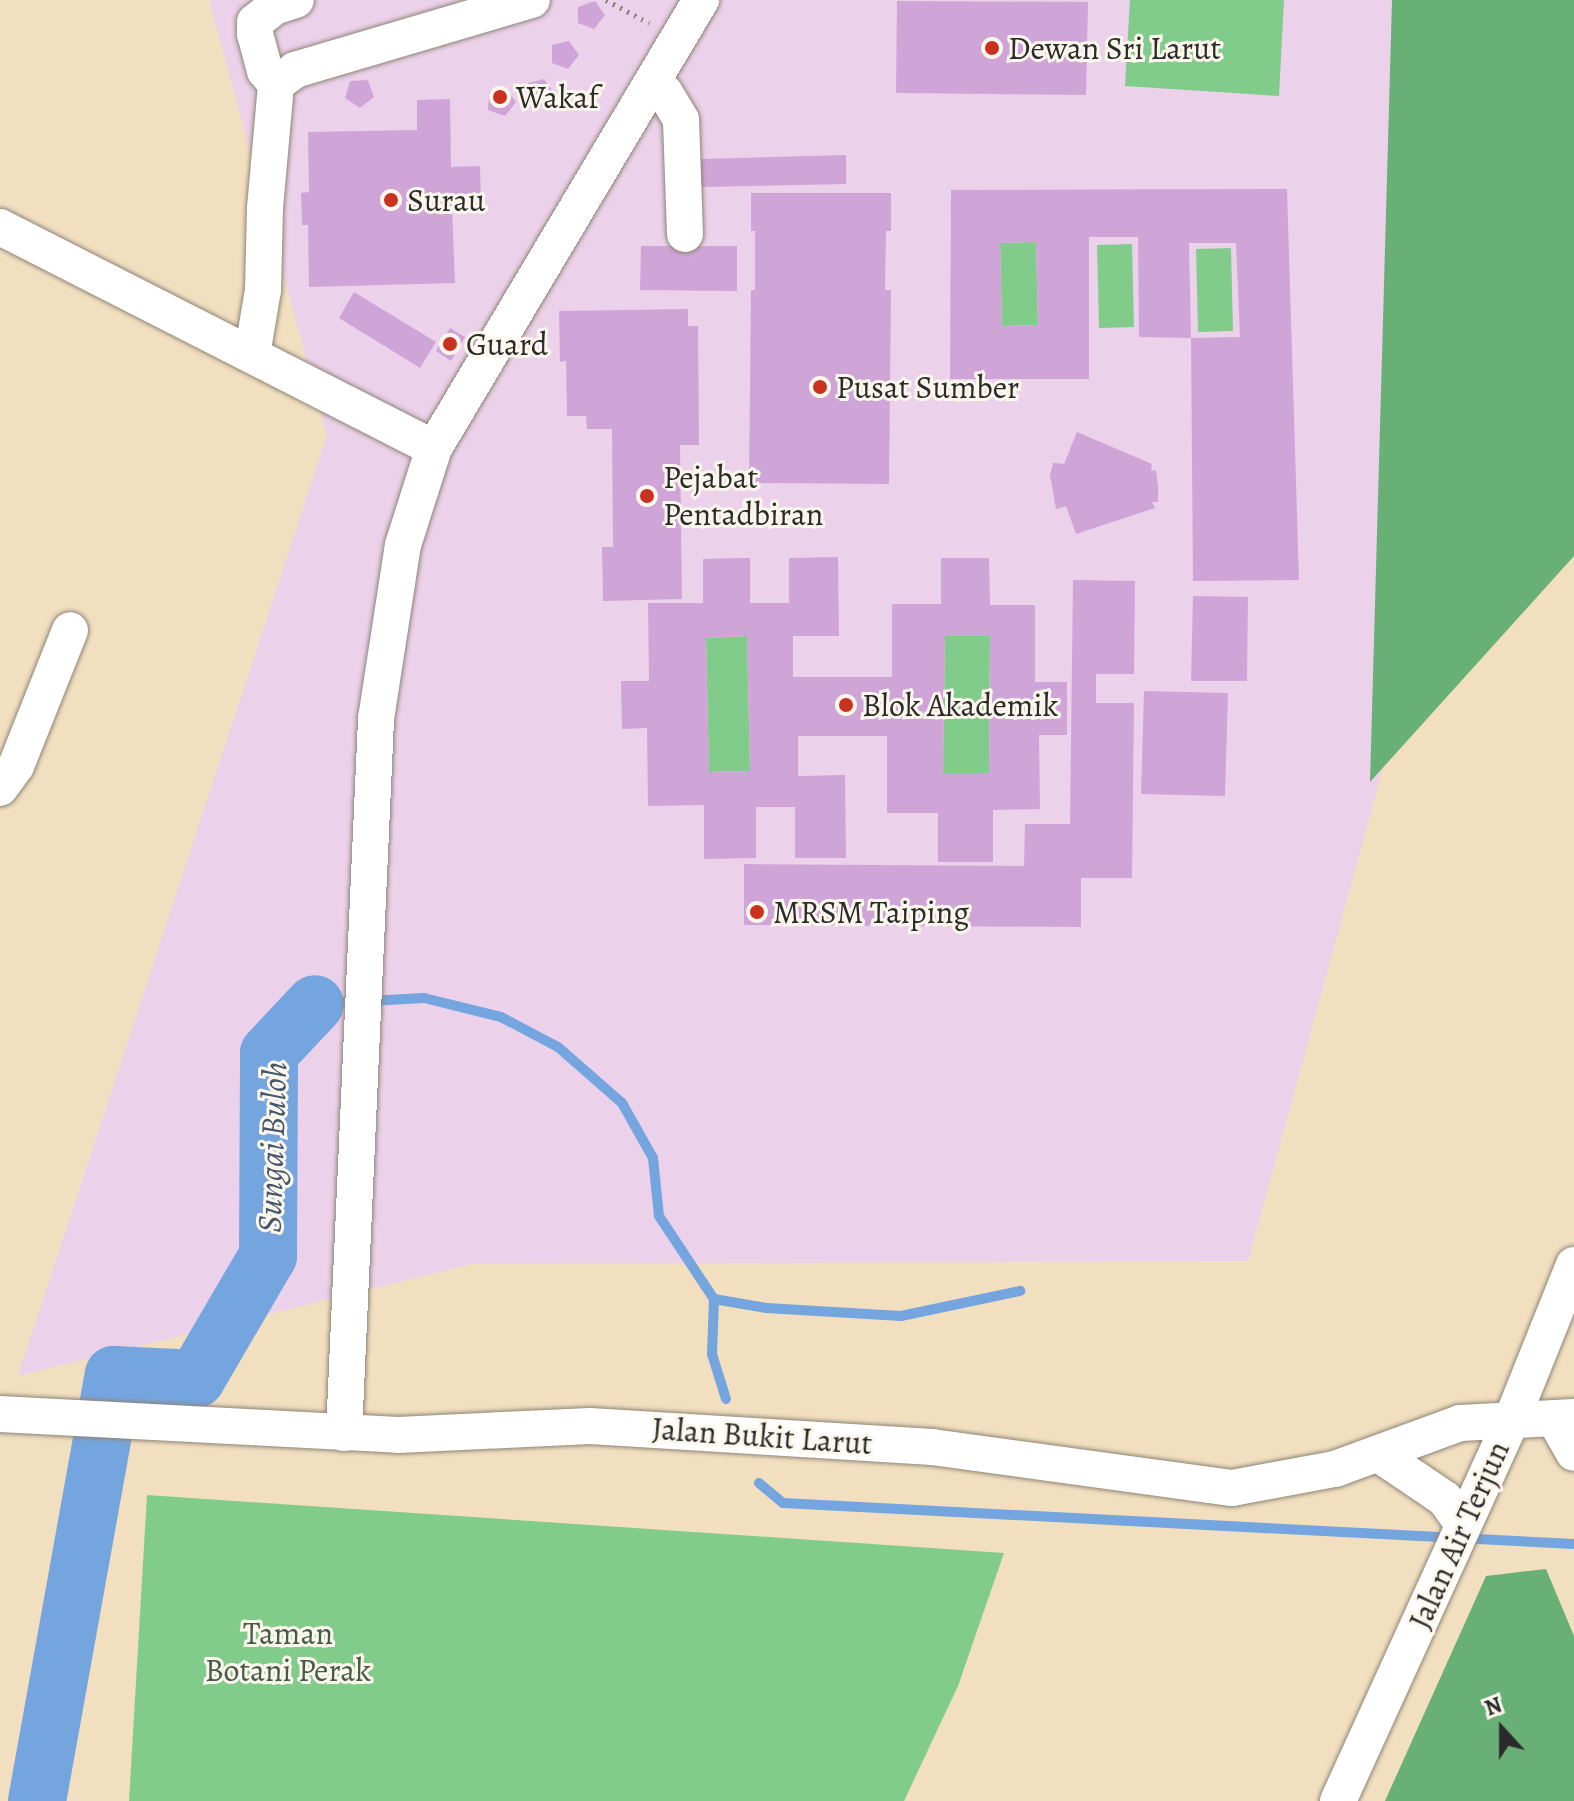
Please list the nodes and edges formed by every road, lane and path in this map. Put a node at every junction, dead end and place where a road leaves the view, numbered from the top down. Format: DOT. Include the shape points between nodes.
graph roads {
  1 [pos="296,0"];
  2 [pos="532,0"];
  3 [pos="606,0"];
  4 [pos="701,0"];
  5 [pos="679,39"];
  6 [pos="276,84"];
  7 [pos="645,95"];
  8 [pos="0,227"];
  9 [pos="685,234"];
  10 [pos="252,355"];
  11 [pos="434,448"];
  12 [pos="70,630"];
  13 [pos="0,788"];
  14 [pos="1574,1265"];
  15 [pos="0,1414"];
  16 [pos="1564,1418"];
  17 [pos="1512,1419"];
  18 [pos="344,1433"];
  19 [pos="1574,1453"];
  20 [pos="1380,1455"];
  21 [pos="1463,1525"];
  22 [pos="1338,1801"];
  1 -- 6 [label="street" via="274,7 255,22 265,71"];
  2 -- 6 [label="street" via="295,70"];
  3 -- 5 [label="path"];
  4 -- 5 [label="street"];
  5 -- 7 [label="street"];
  6 -- 10 [label="street" via="263,290"];
  7 -- 9 [label="street" via="653,90 665,93 681,120"];
  7 -- 11 [label="street"];
  8 -- 10 [label="street"];
  10 -- 11 [label="street"];
  11 -- 18 [label="street" via="403,545 376,719"];
  12 -- 13 [label="street" via="16,766"];
  14 -- 17 [label="street, Jalan Air Terjun"];
  15 -- 18 [label="street, Jalan Bukit Larut"];
  16 -- 17 [label="street, Jalan Bukit Larut"];
  16 -- 19 [label="street"];
  17 -- 20 [label="street, Jalan Bukit Larut" via="1460,1423"];
  17 -- 21 [label="street, Jalan Air Terjun"];
  18 -- 20 [label="street, Jalan Bukit Larut" via="494,1433 590,1426 683,1431 932,1447 1232,1488"];
  20 -- 21 [label="street" via="1445,1499"];
  21 -- 22 [label="street, Jalan Air Terjun"];
}
